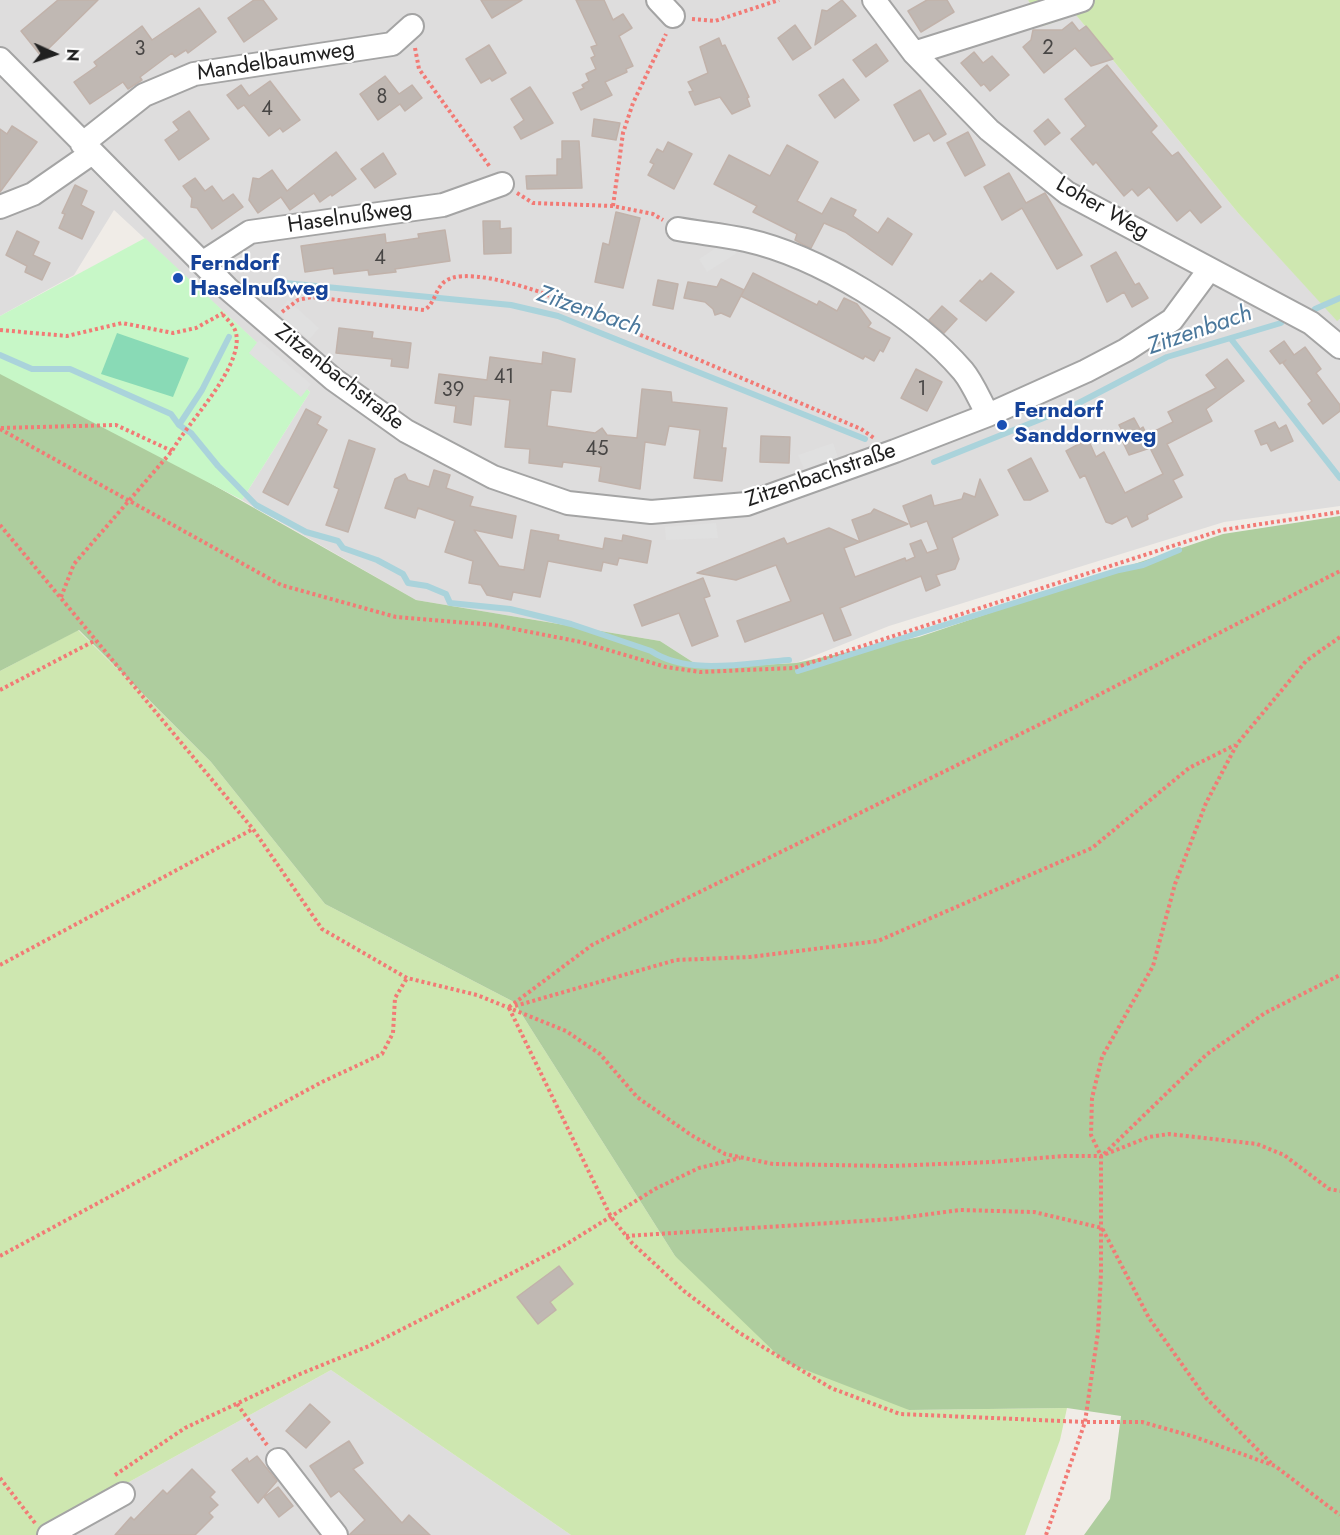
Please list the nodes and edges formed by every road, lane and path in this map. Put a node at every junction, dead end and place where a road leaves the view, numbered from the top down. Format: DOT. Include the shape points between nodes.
graph roads {
  1 [pos="658,0"];
  2 [pos="779,0"];
  3 [pos="874,0"];
  4 [pos="1082,0"];
  5 [pos="673,16"];
  6 [pos="412,26"];
  7 [pos="914,53"];
  8 [pos="0,59"];
  9 [pos="87,148"];
  10 [pos="502,184"];
  11 [pos="613,206"];
  12 [pos="0,207"];
  13 [pos="678,229"];
  14 [pos="202,262"];
  15 [pos="1209,270"];
  16 [pos="239,298"];
  17 [pos="222,314"];
  18 [pos="270,325"];
  19 [pos="0,330"];
  20 [pos="1340,347"];
  21 [pos="988,415"];
  22 [pos="0,428"];
  23 [pos="172,451"];
  24 [pos="895,451"];
  25 [pos="130,498"];
  26 [pos="1340,512"];
  27 [pos="0,525"];
  28 [pos="1340,571"];
  29 [pos="61,597"];
  30 [pos="1340,637"];
  31 [pos="96,640"];
  32 [pos="0,690"];
  33 [pos="1237,744"];
  34 [pos="253,829"];
  35 [pos="0,965"];
  36 [pos="1340,975"];
  37 [pos="407,978"];
  38 [pos="508,1008"];
  39 [pos="1101,1156"];
  40 [pos="742,1157"];
  41 [pos="1340,1191"];
  42 [pos="611,1217"];
  43 [pos="1102,1228"];
  44 [pos="626,1236"];
  45 [pos="0,1256"];
  46 [pos="237,1404"];
  47 [pos="1085,1422"];
  48 [pos="278,1460"];
  49 [pos="1275,1467"];
  50 [pos="0,1479"];
  51 [pos="115,1487"];
  52 [pos="1340,1515"];
  53 [pos="45,1532"];
  54 [pos="336,1535"];
  55 [pos="1046,1535"];
  1 -- 5 [label="street"];
  2 -- 5 [label="path" via="715,21"];
  3 -- 7 [label="street, Loher Weg"];
  4 -- 7 [label="street"];
  5 -- 11 [label="path" via="623,133"];
  6 -- 9 [label="street, Mandelbaumweg" via="392,44 194,74 144,94"];
  6 -- 10 [label="path" via="419,69"];
  7 -- 15 [label="street, Loher Weg" via="989,130 1067,193"];
  8 -- 9 [label="street, Zitzenbachstraße"];
  9 -- 12 [label="street, Mandelbaumweg" via="33,194"];
  9 -- 14 [label="street, Zitzenbachstraße"];
  10 -- 11 [label="path" via="533,203"];
  10 -- 14 [label="street, Haselnußweg" via="443,205 250,232"];
  11 -- 13 [label="path" via="652,214"];
  13 -- 21 [label="street" via="747,240 807,262 879,300 932,338 964,373"];
  14 -- 16 [label="street, Zitzenbachstraße"];
  15 -- 20 [label="street, Loher Weg" via="1311,323"];
  15 -- 21 [label="street, Zitzenbachstraße" via="1172,320 1086,371"];
  16 -- 17 [label="path"];
  16 -- 18 [label="street, Zitzenbachstraße"];
  17 -- 19 [label="path" via="196,328 173,333 122,323 67,336"];
  17 -- 23 [label="path" via="236,333 233,358 206,406"];
  18 -- 24 [label="street, Zitzenbachstraße" via="333,379 406,431 493,477 568,503 651,512 747,504"];
  18 -- 24 [label="path" via="286,307 312,297 424,310 442,284 453,277 477,277 540,292 861,429"];
  21 -- 24 [label="street, Zitzenbachstraße"];
  22 -- 23 [label="path" via="116,425"];
  22 -- 25 [label="path"];
  23 -- 25 [label="path"];
  25 -- 26 [label="path" via="281,585 396,617 494,625 700,672 794,668 1222,530"];
  25 -- 29 [label="path" via="74,564"];
  27 -- 29 [label="path"];
  28 -- 38 [label="path" via="1073,708 592,945"];
  29 -- 31 [label="path"];
  30 -- 33 [label="path" via="1306,661"];
  31 -- 32 [label="path"];
  31 -- 34 [label="path"];
  33 -- 38 [label="path" via="1189,768 1092,848 878,941 750,957 676,960"];
  33 -- 39 [label="path" via="1202,813 1175,884 1153,966 1102,1057 1092,1098 1091,1135"];
  34 -- 35 [label="path"];
  34 -- 37 [label="path" via="322,929"];
  36 -- 39 [label="path" via="1265,1013 1206,1055"];
  37 -- 38 [label="path" via="477,995"];
  37 -- 45 [label="path" via="394,998 393,1033 382,1053"];
  38 -- 40 [label="path" via="566,1031 600,1054 637,1097 691,1135 725,1154"];
  38 -- 42 [label="path"];
  39 -- 40 [label="path" via="890,1166 773,1164"];
  39 -- 41 [label="path" via="1149,1137 1170,1134 1232,1139 1284,1155 1329,1189"];
  39 -- 43 [label="path"];
  40 -- 42 [label="path" via="699,1168 655,1189"];
  42 -- 44 [label="path"];
  42 -- 46 [label="path" via="562,1247 379,1341"];
  43 -- 44 [label="path" via="1034,1212 960,1210"];
  43 -- 47 [label="path" via="1098,1332"];
  43 -- 49 [label="path" via="1149,1318 1206,1398"];
  44 -- 47 [label="path" via="684,1291 733,1328 831,1388 900,1414"];
  46 -- 48 [label="path"];
  46 -- 51 [label="path" via="185,1428"];
  47 -- 49 [label="path" via="1142,1422"];
  47 -- 55 [label="path"];
  48 -- 54 [label="street"];
  49 -- 52 [label="path"];
  50 -- 53 [label="path"];
  51 -- 53 [label="street"];
}
